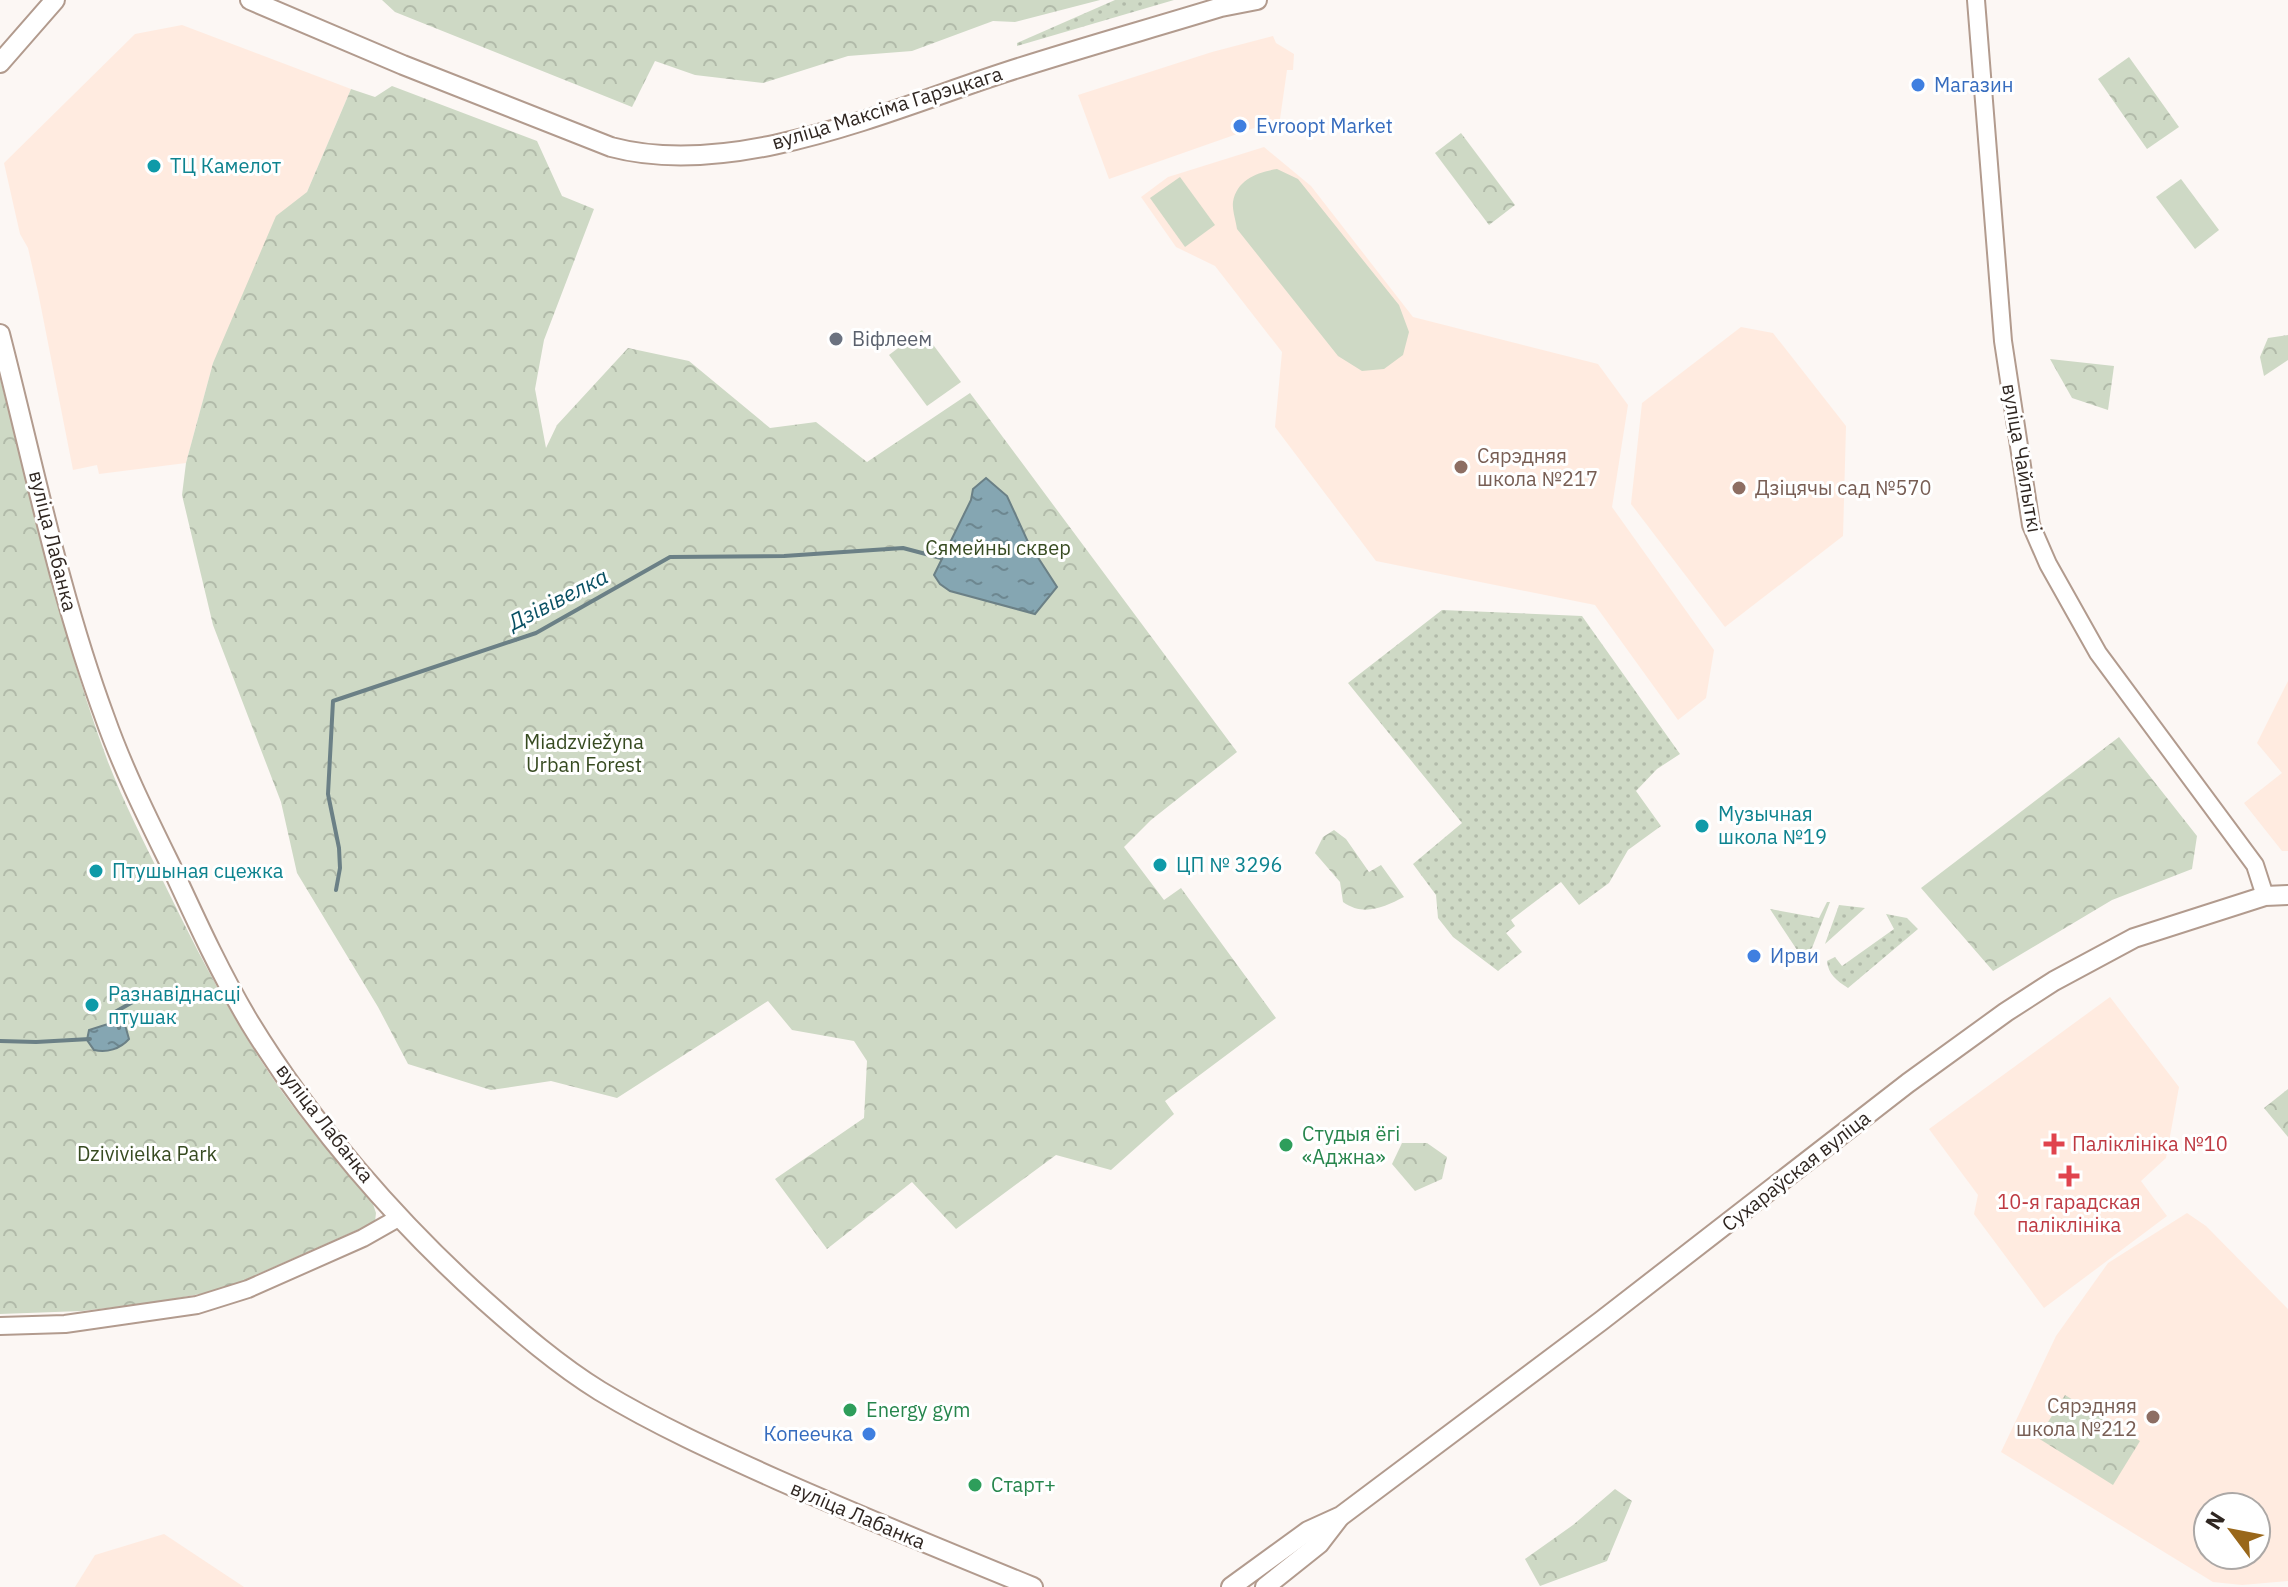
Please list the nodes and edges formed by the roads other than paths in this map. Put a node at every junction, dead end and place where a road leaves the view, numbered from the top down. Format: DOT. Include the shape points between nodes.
graph roads {
  1 [pos="55,0"];
  2 [pos="250,0"];
  3 [pos="1257,0"];
  4 [pos="1976,0"];
  5 [pos="0,63"];
  6 [pos="0,334"];
  7 [pos="2288,895"];
  8 [pos="2265,896"];
  9 [pos="400,1217"];
  10 [pos="0,1326"];
  11 [pos="1341,1516"];
  12 [pos="1033,1587"];
  13 [pos="1231,1587"];
  14 [pos="1265,1587"];
  1 -- 5 [label="main road"];
  2 -- 3 [label="main road, вуліца Максіма Гарэцкага" via="611,147 693,156 775,145"];
  4 -- 8 [label="street, вуліца Чайлыткі" via="2003,341 2031,525 2098,653 2255,865"];
  6 -- 9 [label="main road, вуліца Лабанка" via="71,611 105,719 136,793 250,1024 309,1107"];
  7 -- 8 [label="main road, Сухараўская вуліца"];
  8 -- 11 [label="main road, Сухараўская вуліца" via="2134,938 2006,1012"];
  9 -- 10 [label="street" via="248,1289 197,1305 105,1320"];
  9 -- 12 [label="main road, вуліца Лабанка" via="523,1334 599,1390 711,1450"];
  11 -- 13 [label="main road, Сухараўская вуліца" via="1308,1531"];
  11 -- 14 [label="main road, Сухараўская вуліца" via="1319,1544"];
}
